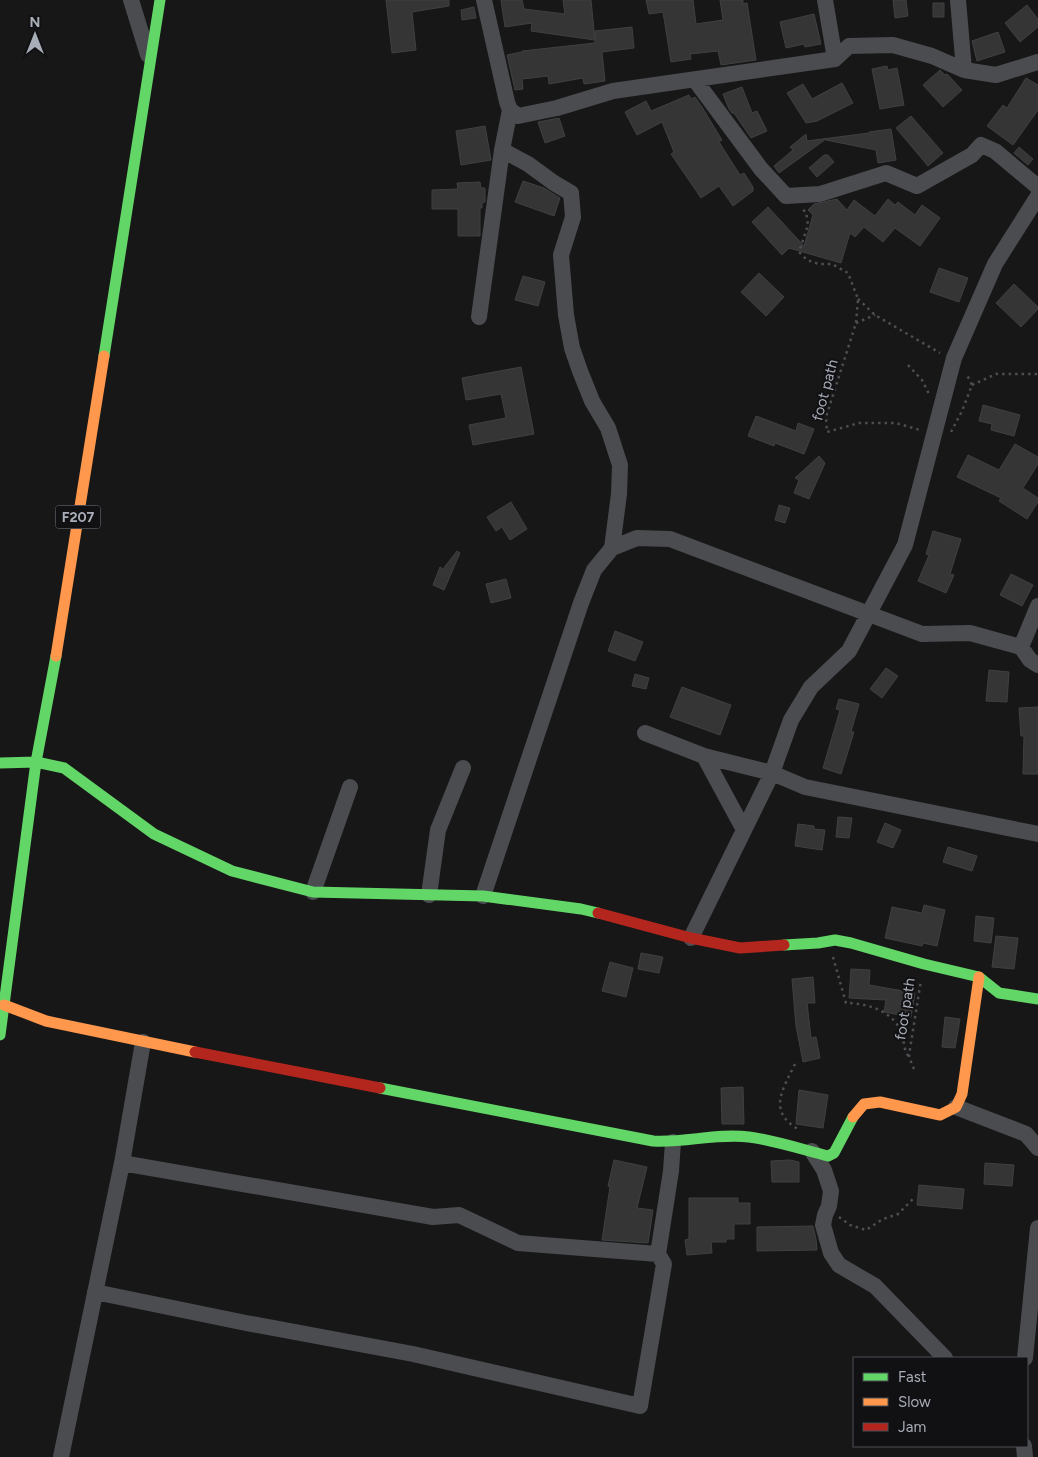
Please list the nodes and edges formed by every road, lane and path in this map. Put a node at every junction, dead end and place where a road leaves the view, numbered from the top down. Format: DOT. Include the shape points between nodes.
graph roads {
  1 [pos="130,0"];
  2 [pos="160,0"];
  3 [pos="484,0"];
  4 [pos="825,0"];
  5 [pos="958,0"];
  6 [pos="835,59"];
  7 [pos="150,61"];
  8 [pos="1038,62"];
  9 [pos="964,70"];
  10 [pos="695,80"];
  11 [pos="510,110"];
  12 [pos="502,150"];
  13 [pos="1038,187"];
  14 [pos="786,196"];
  15 [pos="1038,196"];
  16 [pos="858,299"];
  17 [pos="875,315"];
  18 [pos="480,317"];
  19 [pos="856,323"];
  20 [pos="954,358"];
  21 [pos="1038,374"];
  22 [pos="972,385"];
  23 [pos="935,434"];
  24 [pos="612,548"];
  25 [pos="1038,606"];
  26 [pos="868,615"];
  27 [pos="1021,647"];
  28 [pos="1038,665"];
  29 [pos="645,733"];
  30 [pos="704,756"];
  31 [pos="36,762"];
  32 [pos="0,763"];
  33 [pos="463,768"];
  34 [pos="772,773"];
  35 [pos="350,787"];
  36 [pos="744,830"];
  37 [pos="1038,834"];
  38 [pos="313,892"];
  39 [pos="429,895"];
  40 [pos="483,896"];
  41 [pos="690,938"];
  42 [pos="828,941"];
  43 [pos="924,964"];
  44 [pos="979,977"];
  45 [pos="1038,999"];
  46 [pos="4,1005"];
  47 [pos="0,1035"];
  48 [pos="143,1042"];
  49 [pos="910,1057"];
  50 [pos="914,1069"];
  51 [pos="956,1107"];
  52 [pos="673,1142"];
  53 [pos="1038,1148"];
  54 [pos="812,1151"];
  55 [pos="122,1163"];
  56 [pos="1038,1228"];
  57 [pos="658,1254"];
  58 [pos="94,1292"];
  59 [pos="944,1357"];
  60 [pos="1025,1357"];
  61 [pos="61,1457"];
  1 -- 7 [label="street"];
  2 -- 7 [label="street, F207"];
  3 -- 11 [label="street"];
  4 -- 6 [label="street"];
  5 -- 9 [label="street"];
  6 -- 9 [label="street" via="849,46 893,45 932,56"];
  6 -- 10 [label="street"];
  7 -- 31 [label="street, F207"];
  8 -- 9 [label="street" via="996,75"];
  10 -- 11 [label="street" via="613,91 518,116"];
  10 -- 14 [label="street" via="761,169"];
  11 -- 12 [label="street"];
  12 -- 18 [label="street"];
  12 -- 24 [label="street" via="571,193 573,217 561,255 566,315 580,371 608,428 620,465"];
  13 -- 14 [label="street" via="995,152 981,145 972,155 917,186 886,173 820,194"];
  14 -- 16 [label="path, foot path" via="806,212 808,225 799,252 807,260 832,264 848,274"];
  15 -- 20 [label="street" via="994,264"];
  16 -- 17 [label="path, foot path"];
  16 -- 19 [label="path, foot path"];
  17 -- 19 [label="path"];
  17 -- 20 [label="path, foot path"];
  19 -- 23 [label="path, foot path" via="826,417 827,432 859,423 896,423"];
  20 -- 22 [label="path, foot path" via="962,364"];
  20 -- 23 [label="street"];
  21 -- 22 [label="path" via="996,374"];
  22 -- 23 [label="path" via="948,438"];
  23 -- 26 [label="street" via="905,545"];
  24 -- 26 [label="street" via="637,538 670,539"];
  24 -- 40 [label="street" via="594,570 580,603"];
  25 -- 27 [label="street"];
  26 -- 27 [label="street" via="922,634 970,633"];
  26 -- 34 [label="street" via="850,651 811,687 791,720"];
  27 -- 28 [label="street"];
  29 -- 30 [label="street"];
  30 -- 34 [label="street"];
  30 -- 36 [label="street"];
  31 -- 32 [label="street"];
  31 -- 38 [label="street" via="64,768 154,834 232,871"];
  31 -- 46 [label="street, F207"];
  33 -- 39 [label="street" via="438,830"];
  34 -- 36 [label="street"];
  34 -- 37 [label="street" via="805,787"];
  35 -- 38 [label="street"];
  36 -- 41 [label="street"];
  38 -- 39 [label="street"];
  39 -- 40 [label="street"];
  40 -- 41 [label="street" via="581,909"];
  41 -- 42 [label="street" via="740,948"];
  42 -- 43 [label="street" via="851,943"];
  42 -- 49 [label="path, foot path" via="846,1003 859,1003 893,1018 902,1032 905,1050"];
  43 -- 44 [label="street"];
  43 -- 49 [label="path, foot path"];
  44 -- 45 [label="street" via="999,994"];
  44 -- 51 [label="street" via="962,1094"];
  46 -- 47 [label="street, F207"];
  46 -- 48 [label="street" via="46,1021"];
  48 -- 52 [label="street" via="653,1141"];
  48 -- 55 [label="street"];
  49 -- 50 [label="path, foot path"];
  51 -- 53 [label="street" via="1026,1134"];
  51 -- 54 [label="street" via="940,1115 880,1102 864,1104 851,1119 834,1153 826,1156"];
  52 -- 54 [label="street" via="708,1137 749,1137"];
  52 -- 57 [label="street"];
  54 -- 59 [label="street" via="824,1170 830,1191 823,1225 839,1265 875,1286"];
  55 -- 57 [label="street" via="433,1217 458,1215 518,1243"];
  55 -- 58 [label="street"];
  56 -- 60 [label="street"];
  57 -- 58 [label="street" via="664,1264 640,1406 413,1354"];
  58 -- 61 [label="street"];
}
